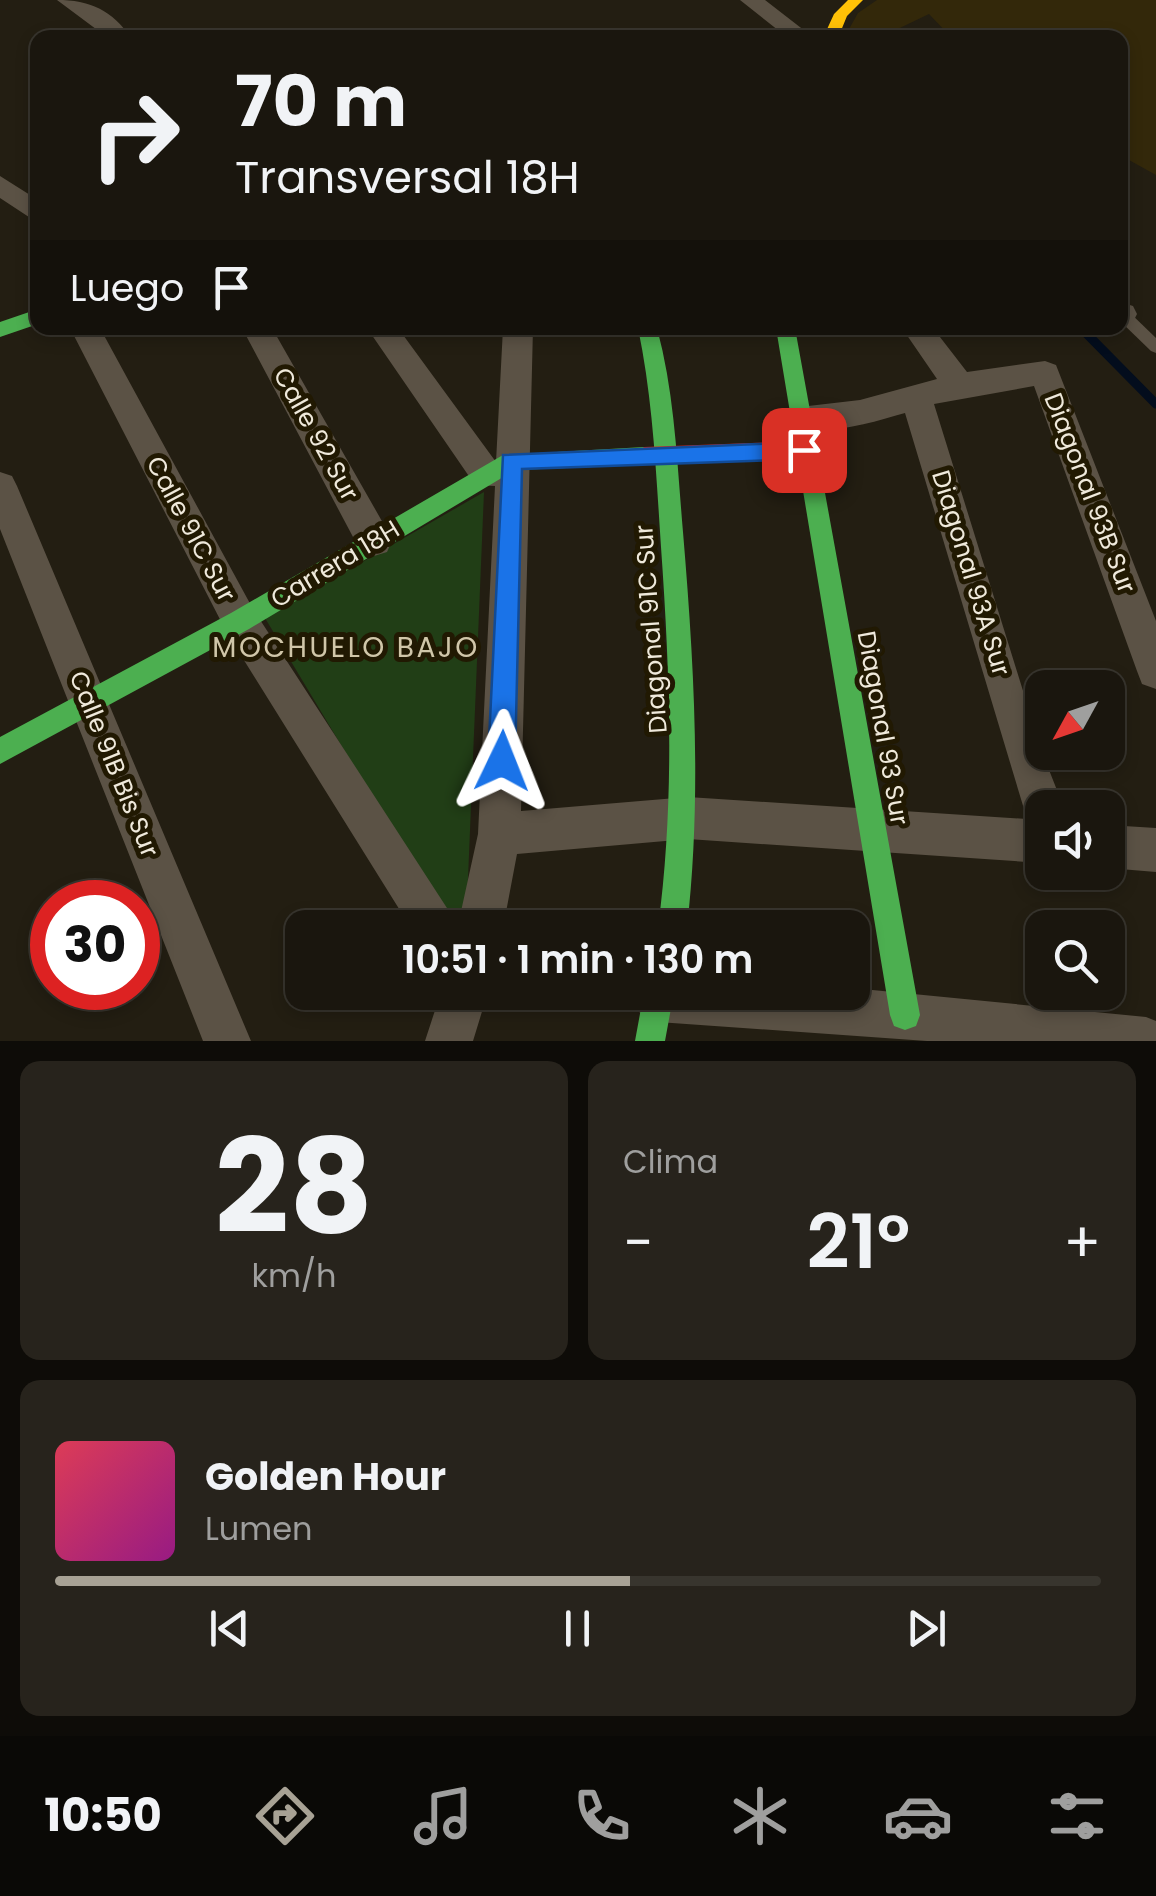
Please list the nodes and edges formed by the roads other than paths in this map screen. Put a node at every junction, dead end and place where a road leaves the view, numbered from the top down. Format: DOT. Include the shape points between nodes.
graph roads {
  1 [pos="68,0"];
  2 [pos="750,0"];
  3 [pos="856,0"];
  4 [pos="114,30"];
  5 [pos="792,30"];
  6 [pos="834,30"];
  7 [pos="30,181"];
  8 [pos="5,189"];
  9 [pos="30,208"];
  10 [pos="30,319"];
  11 [pos="1128,321"];
  12 [pos="0,330"];
  13 [pos="89,335"];
  14 [pos="261,335"];
  15 [pos="394,335"];
  16 [pos="517,335"];
  17 [pos="649,335"];
  18 [pos="786,335"];
  19 [pos="923,335"];
  20 [pos="1156,348"];
  21 [pos="959,385"];
  22 [pos="916,397"];
  23 [pos="802,417"];
  24 [pos="804,450"];
  25 [pos="668,454"];
  26 [pos="499,468"];
  27 [pos="0,486"];
  28 [pos="374,542"];
  29 [pos="240,621"];
  30 [pos="1156,670"];
  31 [pos="89,703"];
  32 [pos="0,751"];
  33 [pos="1037,790"];
  34 [pos="688,818"];
  35 [pos="873,826"];
  36 [pos="499,834"];
  37 [pos="1025,840"];
  38 [pos="1125,848"];
  39 [pos="1156,850"];
  40 [pos="426,910"];
  41 [pos="484,910"];
  42 [pos="675,910"];
  43 [pos="459,1010"];
  44 [pos="656,1011"];
  45 [pos="905,1015"];
  46 [pos="228,1041"];
  47 [pos="449,1041"];
  48 [pos="1146,1041"];
  1 -- 4 [label="street"];
  2 -- 5 [label="street"];
  3 -- 6 [label="street"];
  7 -- 8 [label="street"];
  8 -- 9 [label="street"];
  10 -- 12 [label="street"];
  11 -- 20 [label="lane"];
  13 -- 29 [label="street, Calle 91C Sur"];
  14 -- 28 [label="street, Calle 92 Sur"];
  15 -- 26 [label="street"];
  16 -- 26 [label="street"];
  17 -- 25 [label="street, Diagonal 91C Sur" via="663,390"];
  18 -- 23 [label="street, Diagonal 93 Sur"];
  19 -- 21 [label="street"];
  21 -- 22 [label="street"];
  21 -- 30 [label="street, Diagonal 93B Sur" via="1044,372"];
  22 -- 23 [label="street" via="860,413"];
  22 -- 33 [label="street, Diagonal 93A Sur"];
  23 -- 24 [label="street, Diagonal 93 Sur"];
  24 -- 25 [label="street"];
  24 -- 35 [label="street, Diagonal 93 Sur"];
  25 -- 26 [label="street"];
  25 -- 34 [label="street, Diagonal 91C Sur"];
  26 -- 28 [label="street, Carrera 18H"];
  26 -- 36 [label="street"];
  27 -- 31 [label="street, Calle 91B Bis Sur"];
  28 -- 29 [label="street, Carrera 18H"];
  29 -- 31 [label="street, Carrera 18H"];
  29 -- 40 [label="street, Calle 91C Sur"];
  31 -- 32 [label="street, Carrera 18H"];
  31 -- 46 [label="street, Calle 91B Bis Sur"];
  34 -- 35 [label="street"];
  34 -- 36 [label="street"];
  34 -- 42 [label="street, Diagonal 91C Sur"];
  35 -- 37 [label="street"];
  35 -- 45 [label="street, Diagonal 93 Sur"];
  36 -- 41 [label="street"];
  38 -- 39 [label="street"];
  43 -- 47 [label="street"];
  44 -- 45 [label="street"];
  45 -- 48 [label="street"];
}
